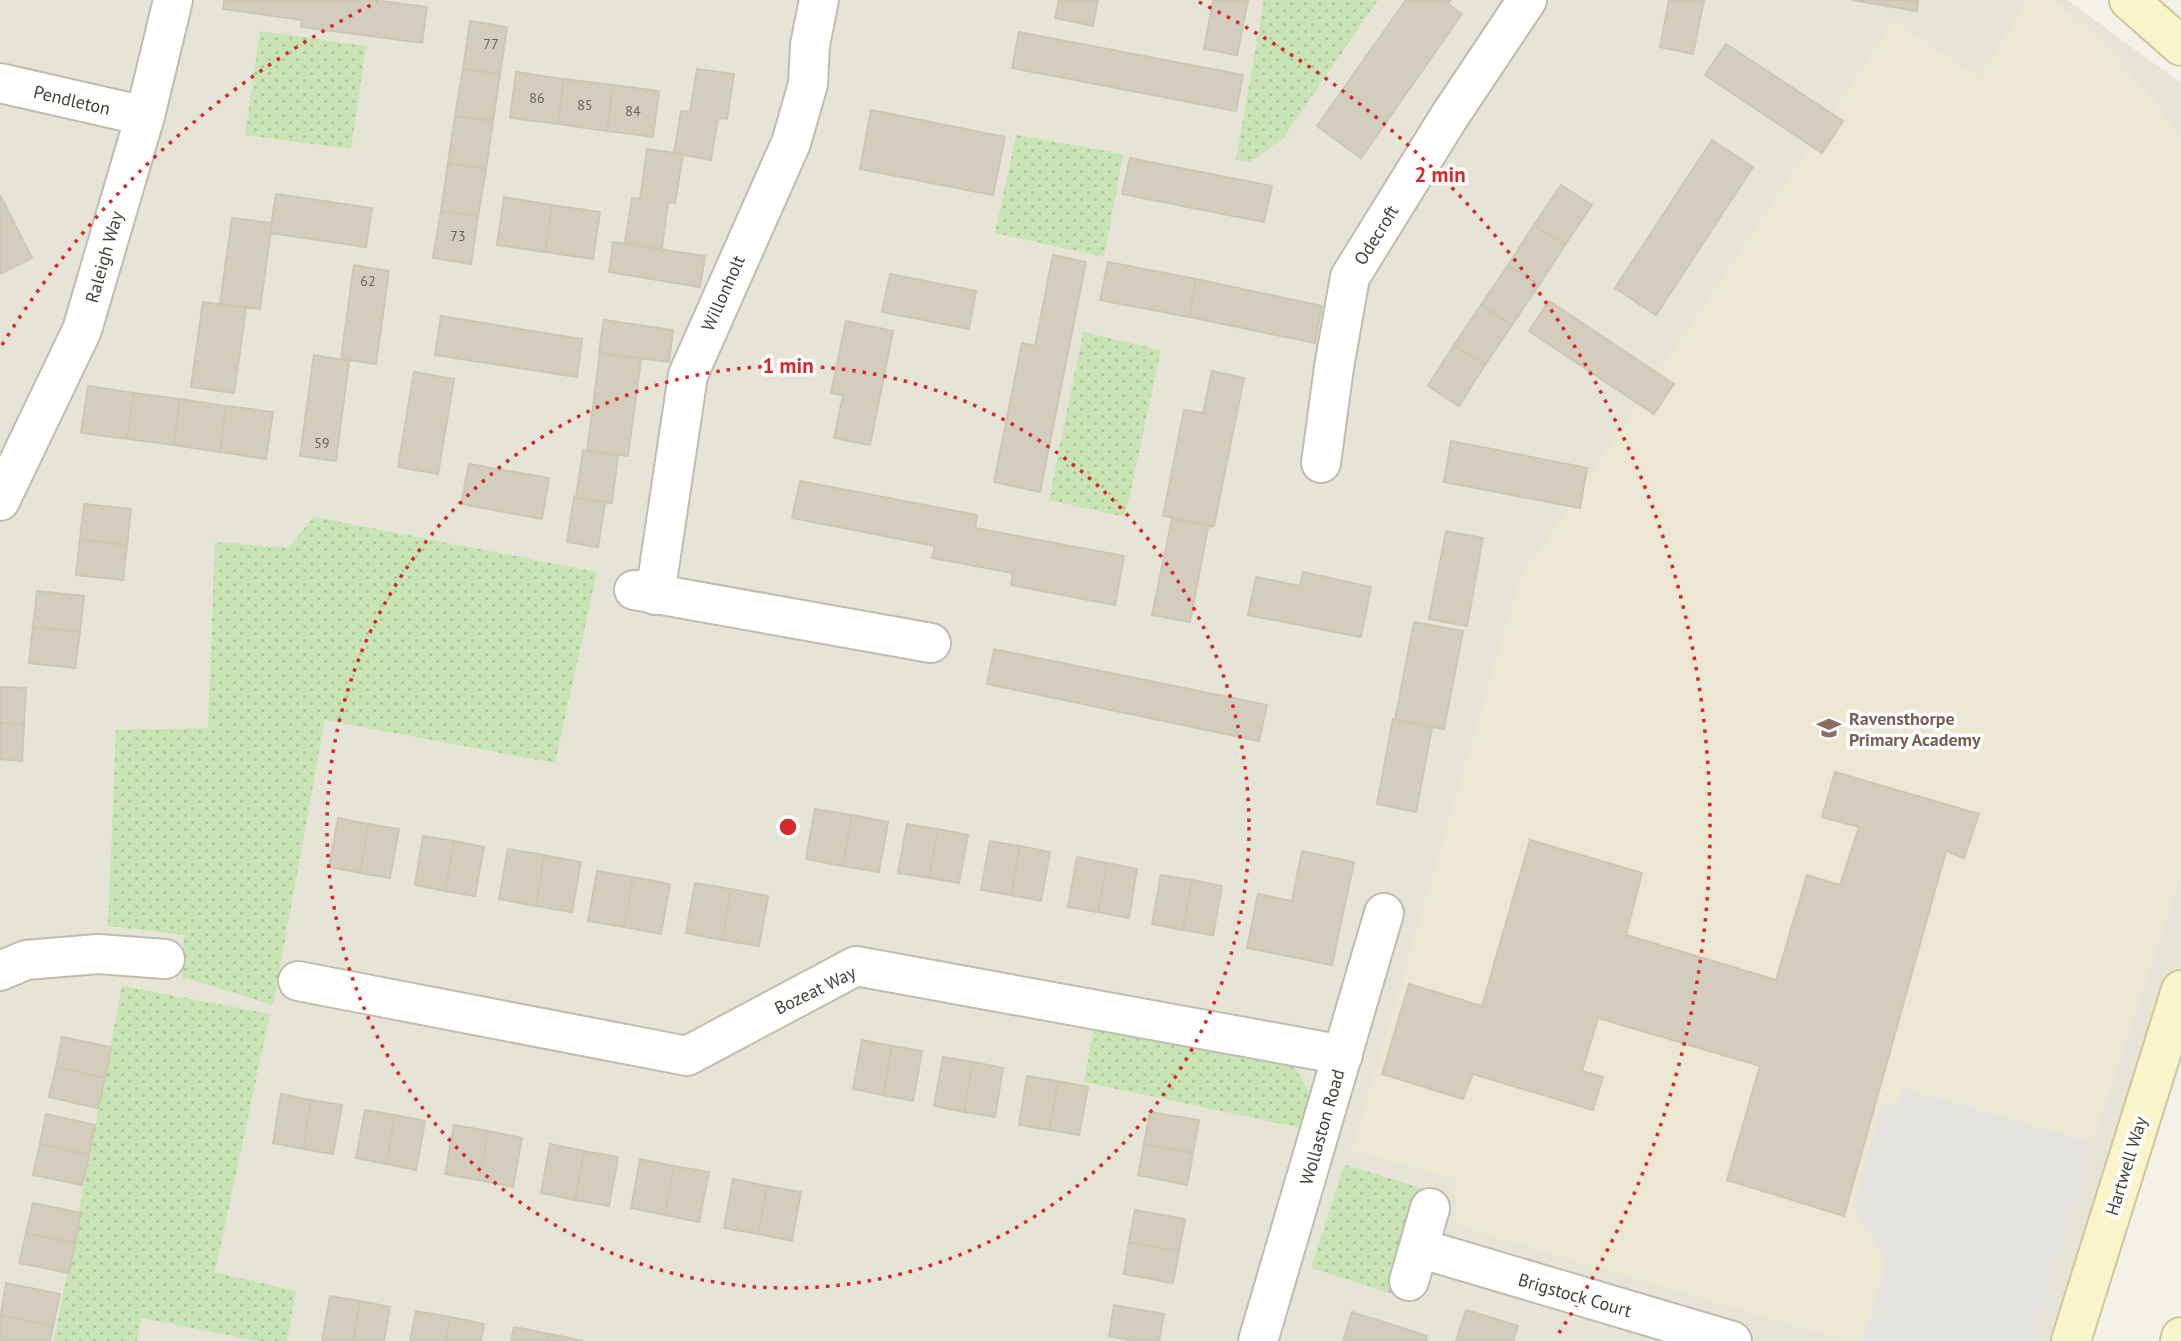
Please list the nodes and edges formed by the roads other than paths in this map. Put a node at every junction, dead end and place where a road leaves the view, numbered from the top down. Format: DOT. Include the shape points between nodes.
graph roads {
  1 [pos="173,0"];
  2 [pos="819,0"];
  3 [pos="1527,0"];
  4 [pos="2129,0"];
  5 [pos="2181,46"];
  6 [pos="0,83"];
  7 [pos="145,116"];
  8 [pos="1321,463"];
  9 [pos="0,501"];
  10 [pos="931,643"];
  11 [pos="1384,913"];
  12 [pos="164,958"];
  13 [pos="0,971"];
  14 [pos="298,981"];
  15 [pos="2181,990"];
  16 [pos="1343,1055"];
  17 [pos="1430,1208"];
  18 [pos="1258,1341"];
  19 [pos="1732,1341"];
  20 [pos="2071,1341"];
  1 -- 7 [label="street, Raleigh Way"];
  2 -- 10 [label="street, Willonholt" via="808,84 791,143 688,375 645,593"];
  3 -- 8 [label="street, Odecroft" via="1350,277"];
  4 -- 5 [label="street"];
  6 -- 7 [label="street, Pendleton"];
  7 -- 9 [label="street, Raleigh Way" via="82,330"];
  11 -- 16 [label="street, Wollaston Road"];
  12 -- 13 [label="street" via="98,954 26,960"];
  14 -- 16 [label="street, Bozeat Way" via="687,1056 856,966"];
  15 -- 20 [label="street, Hartwell Way"];
  16 -- 18 [label="street, Wollaston Road"];
  17 -- 19 [label="street, Brigstock Court" via="1414,1265"];
}
